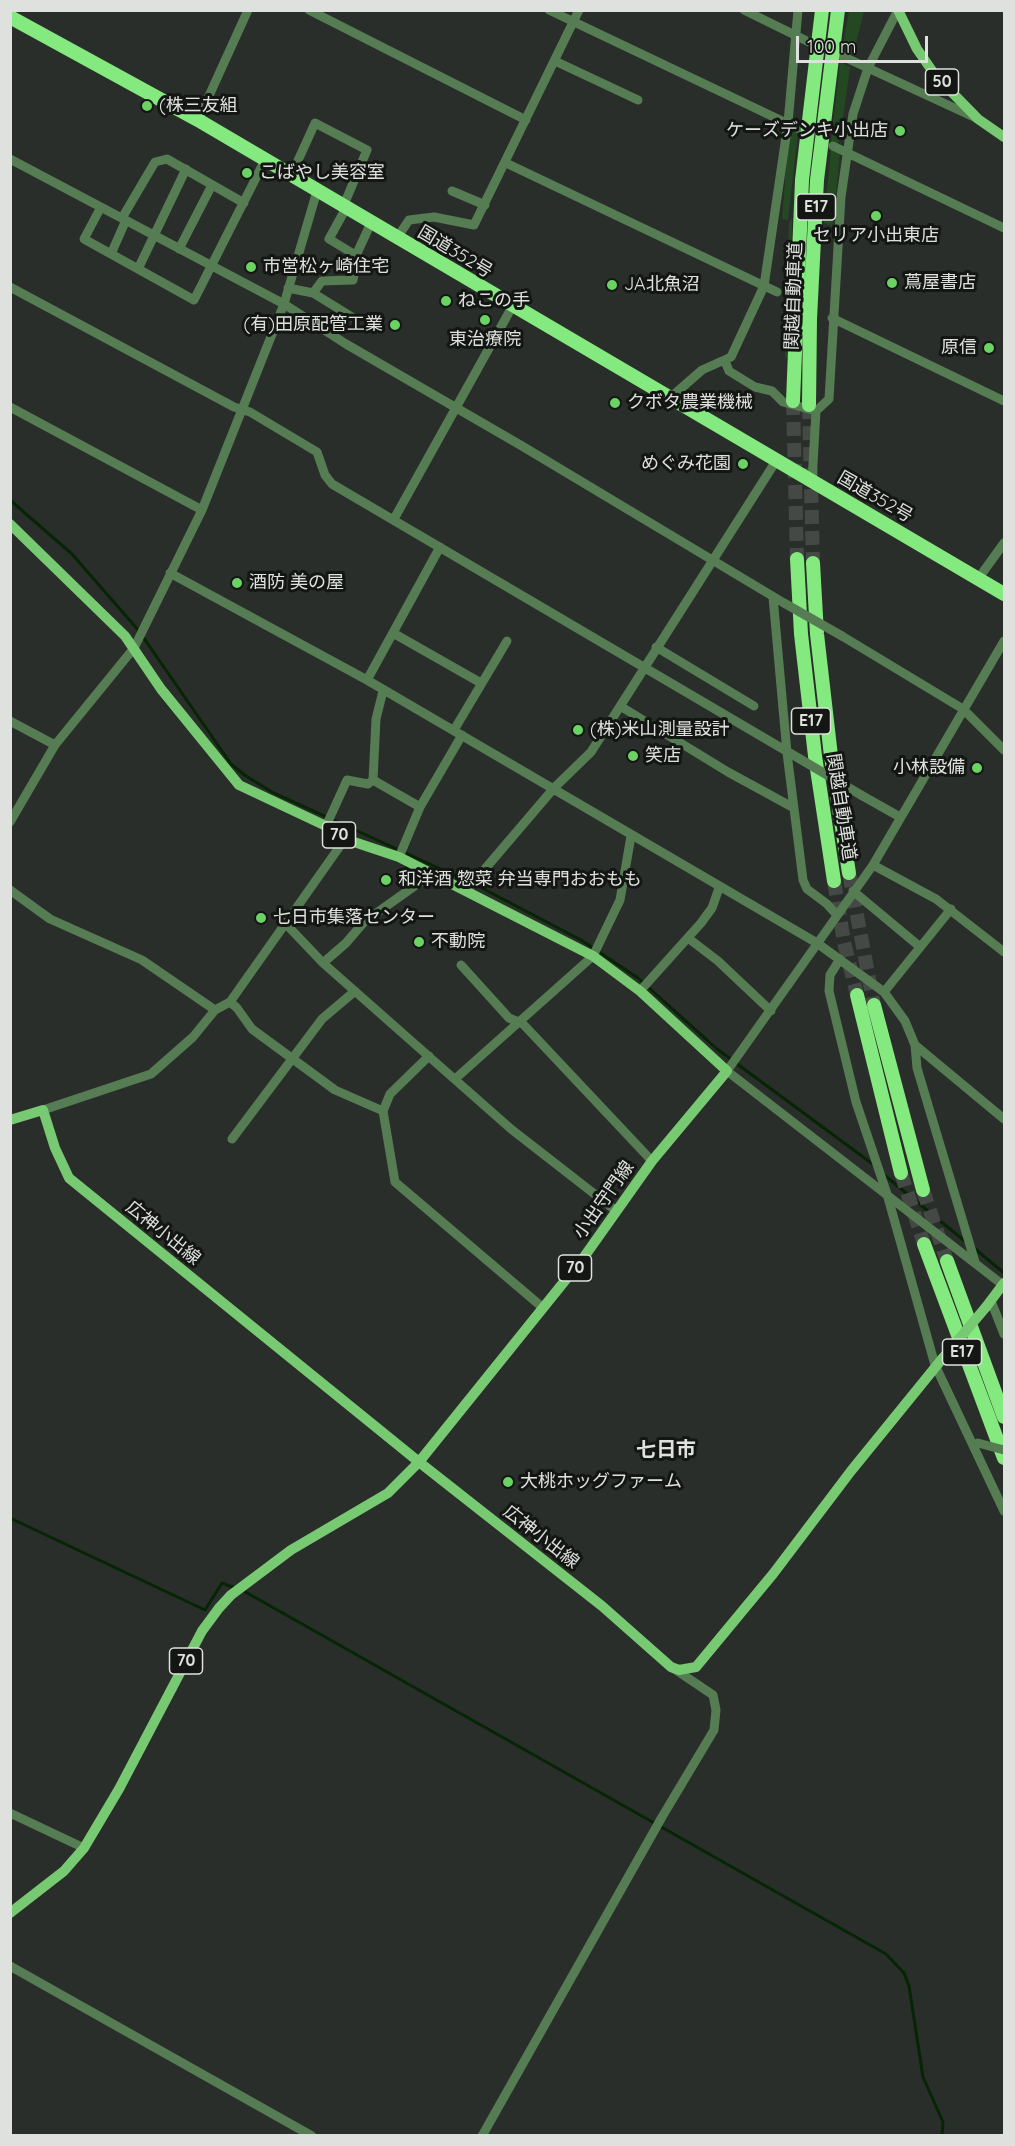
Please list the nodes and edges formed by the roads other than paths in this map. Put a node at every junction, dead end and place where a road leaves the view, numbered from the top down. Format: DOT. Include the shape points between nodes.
graph roads {
  1 [pos="248,10"];
  2 [pos="309,10"];
  3 [pos="549,10"];
  4 [pos="579,10"];
  5 [pos="744,10"];
  6 [pos="798,10"];
  7 [pos="822,10"];
  8 [pos="838,10"];
  9 [pos="898,11"];
  10 [pos="10,17"];
  11 [pos="574,22"];
  12 [pos="795,35"];
  13 [pos="809,42"];
  14 [pos="842,56"];
  15 [pos="555,61"];
  16 [pos="868,68"];
  17 [pos="638,100"];
  18 [pos="978,119"];
  19 [pos="198,120"];
  20 [pos="526,120"];
  21 [pos="788,123"];
  22 [pos="799,129"];
  23 [pos="1005,137"];
  24 [pos="833,146"];
  25 [pos="848,152"];
  26 [pos="10,159"];
  27 [pos="265,160"];
  28 [pos="506,163"];
  29 [pos="186,169"];
  30 [pos="291,176"];
  31 [pos="212,185"];
  32 [pos="452,191"];
  33 [pos="317,192"];
  34 [pos="244,203"];
  35 [pos="485,205"];
  36 [pos="101,207"];
  37 [pos="344,207"];
  38 [pos="124,219"];
  39 [pos="371,223"];
  40 [pos="1005,228"];
  41 [pos="154,236"];
  42 [pos="397,238"];
  43 [pos="179,249"];
  44 [pos="111,254"];
  45 [pos="357,256"];
  46 [pos="212,267"];
  47 [pos="138,269"];
  48 [pos="764,286"];
  49 [pos="10,287"];
  50 [pos="288,288"];
  51 [pos="777,292"];
  52 [pos="313,293"];
  53 [pos="284,304"];
  54 [pos="512,307"];
  55 [pos="352,317"];
  56 [pos="832,318"];
  57 [pos="725,361"];
  58 [pos="670,398"];
  59 [pos="793,400"];
  60 [pos="1005,401"];
  61 [pos="10,407"];
  62 [pos="457,408"];
  63 [pos="812,408"];
  64 [pos="241,409"];
  65 [pos="776,461"];
  66 [pos="813,482"];
  67 [pos="202,510"];
  68 [pos="394,519"];
  69 [pos="10,524"];
  70 [pos="1005,543"];
  71 [pos="440,547"];
  72 [pos="714,559"];
  73 [pos="796,559"];
  74 [pos="813,563"];
  75 [pos="170,573"];
  76 [pos="978,579"];
  77 [pos="1005,594"];
  78 [pos="773,597"];
  79 [pos="393,633"];
  80 [pos="507,640"];
  81 [pos="1005,641"];
  82 [pos="656,647"];
  83 [pos="134,648"];
  84 [pos="643,666"];
  85 [pos="367,680"];
  86 [pos="481,683"];
  87 [pos="383,691"];
  88 [pos="620,706"];
  89 [pos="754,706"];
  90 [pos="963,709"];
  91 [pos="10,721"];
  92 [pos="458,733"];
  93 [pos="55,745"];
  94 [pos="1005,750"];
  95 [pos="787,753"];
  96 [pos="373,780"];
  97 [pos="554,788"];
  98 [pos="420,807"];
  99 [pos="794,808"];
  100 [pos="900,817"];
  101 [pos="10,822"];
  102 [pos="326,826"];
  103 [pos="631,836"];
  104 [pos="345,839"];
  105 [pos="399,857"];
  106 [pos="873,865"];
  107 [pos="849,873"];
  108 [pos="430,875"];
  109 [pos="834,881"];
  110 [pos="719,888"];
  111 [pos="10,890"];
  112 [pos="467,890"];
  113 [pos="853,891"];
  114 [pos="951,909"];
  115 [pos="836,914"];
  116 [pos="285,923"];
  117 [pos="688,938"];
  118 [pos="817,943"];
  119 [pos="919,946"];
  120 [pos="1005,952"];
  121 [pos="592,956"];
  122 [pos="840,959"];
  123 [pos="323,963"];
  124 [pos="461,965"];
  125 [pos="355,991"];
  126 [pos="640,992"];
  127 [pos="884,992"];
  128 [pos="857,995"];
  129 [pos="230,1002"];
  130 [pos="874,1005"];
  131 [pos="215,1010"];
  132 [pos="771,1011"];
  133 [pos="517,1022"];
  134 [pos="915,1045"];
  135 [pos="429,1056"];
  136 [pos="291,1057"];
  137 [pos="727,1071"];
  138 [pos="455,1079"];
  139 [pos="43,1110"];
  140 [pos="383,1111"];
  141 [pos="1005,1119"];
  142 [pos="10,1120"];
  143 [pos="232,1139"];
  144 [pos="652,1161"];
  145 [pos="901,1173"];
  146 [pos="923,1190"];
  147 [pos="887,1194"];
  148 [pos="615,1210"];
  149 [pos="924,1244"];
  150 [pos="946,1261"];
  151 [pos="975,1262"];
  152 [pos="1004,1284"];
  153 [pos="989,1304"];
  154 [pos="542,1307"];
  155 [pos="1005,1335"];
  156 [pos="939,1362"];
  157 [pos="1005,1417"];
  158 [pos="976,1443"];
  159 [pos="1005,1450"];
  160 [pos="1005,1458"];
  161 [pos="419,1462"];
  162 [pos="1005,1511"];
  163 [pos="671,1666"];
  164 [pos="10,1813"];
  165 [pos="84,1848"];
  166 [pos="10,1913"];
  167 [pos="10,1966"];
  168 [pos="312,2136"];
  169 [pos="482,2136"];
  1 -- 19 [label="street"];
  2 -- 20 [label="street"];
  3 -- 11 [label="street"];
  4 -- 11 [label="street"];
  5 -- 12 [label="street"];
  6 -- 12 [label="street"];
  7 -- 59 [label="highway, 関越自動車道 / E17" via="802,180"];
  8 -- 63 [label="highway, 関越自動車道 / E17" via="817,180 810,319"];
  9 -- 16 [label="street"];
  9 -- 18 [label="main road, 50" via="917,50 935,75"];
  10 -- 19 [label="highway, 国道352号"];
  11 -- 15 [label="street"];
  11 -- 21 [label="street"];
  12 -- 13 [label="street"];
  12 -- 21 [label="street"];
  14 -- 16 [label="street"];
  15 -- 17 [label="street"];
  15 -- 20 [label="street"];
  16 -- 18 [label="street"];
  16 -- 25 [label="street" via="853,114"];
  18 -- 23 [label="main road, 50"];
  19 -- 27 [label="highway, 国道352号"];
  20 -- 28 [label="street"];
  21 -- 22 [label="street"];
  21 -- 48 [label="street"];
  24 -- 25 [label="street"];
  25 -- 40 [label="street"];
  25 -- 56 [label="street"];
  26 -- 36 [label="street"];
  27 -- 30 [label="highway, 国道352号"];
  27 -- 34 [label="street"];
  28 -- 35 [label="street"];
  28 -- 48 [label="street"];
  29 -- 31 [label="street"];
  29 -- 38 [label="street" via="166,159 154,162"];
  29 -- 41 [label="street"];
  30 -- 33 [label="highway, 国道352号"];
  30 -- 37 [label="street" via="315,123 367,150"];
  31 -- 34 [label="street"];
  31 -- 43 [label="street"];
  32 -- 35 [label="street"];
  33 -- 37 [label="highway, 国道352号"];
  33 -- 50 [label="street"];
  34 -- 46 [label="street"];
  35 -- 42 [label="street" via="474,225 434,217 410,220"];
  36 -- 38 [label="street"];
  36 -- 44 [label="street" via="84,239"];
  37 -- 39 [label="highway, 国道352号"];
  37 -- 45 [label="street" via="329,239"];
  38 -- 41 [label="street"];
  38 -- 44 [label="street"];
  39 -- 42 [label="highway, 国道352号"];
  39 -- 45 [label="street"];
  41 -- 43 [label="street"];
  41 -- 47 [label="street"];
  42 -- 54 [label="highway, 国道352号"];
  43 -- 46 [label="street"];
  44 -- 47 [label="street"];
  45 -- 52 [label="street" via="353,280 322,281"];
  46 -- 47 [label="street" via="194,300"];
  46 -- 53 [label="street"];
  48 -- 51 [label="street"];
  48 -- 57 [label="street" via="731,357"];
  49 -- 64 [label="street"];
  50 -- 52 [label="street"];
  50 -- 53 [label="street"];
  52 -- 55 [label="street"];
  53 -- 62 [label="street"];
  53 -- 64 [label="street"];
  54 -- 58 [label="highway, 国道352号"];
  54 -- 62 [label="street"];
  56 -- 60 [label="street"];
  56 -- 63 [label="street" via="830,394"];
  57 -- 58 [label="street" via="702,370"];
  57 -- 63 [label="street" via="729,371 756,387 772,391 783,402"];
  58 -- 65 [label="highway, 国道352号"];
  61 -- 67 [label="street"];
  62 -- 68 [label="street"];
  62 -- 72 [label="street"];
  63 -- 66 [label="street"];
  64 -- 67 [label="street"];
  64 -- 68 [label="street" via="317,452 332,484"];
  65 -- 66 [label="highway, 国道352号"];
  65 -- 72 [label="street"];
  66 -- 76 [label="highway, 国道352号"];
  67 -- 75 [label="street"];
  68 -- 71 [label="street"];
  69 -- 83 [label="main road, 70"];
  70 -- 76 [label="street"];
  71 -- 79 [label="street"];
  71 -- 84 [label="street"];
  72 -- 78 [label="street"];
  72 -- 82 [label="street"];
  73 -- 109 [label="highway, 関越自動車道 / E17" via="815,756"];
  74 -- 107 [label="highway, 関越自動車道 / E17" via="831,756"];
  75 -- 83 [label="street"];
  75 -- 85 [label="street"];
  76 -- 77 [label="highway, 国道352号"];
  78 -- 90 [label="street, bridge"];
  78 -- 95 [label="street"];
  79 -- 85 [label="street"];
  79 -- 86 [label="street"];
  80 -- 86 [label="street"];
  81 -- 90 [label="street"];
  82 -- 84 [label="street"];
  82 -- 89 [label="street"];
  83 -- 93 [label="street"];
  83 -- 102 [label="main road, 70" via="161,689 239,785"];
  84 -- 88 [label="street"];
  84 -- 95 [label="street"];
  85 -- 87 [label="street"];
  86 -- 92 [label="street"];
  87 -- 92 [label="street"];
  87 -- 96 [label="street" via="376,719"];
  88 -- 97 [label="street" via="591,752"];
  88 -- 99 [label="street"];
  90 -- 94 [label="street"];
  90 -- 100 [label="street"];
  91 -- 93 [label="street"];
  92 -- 97 [label="street"];
  92 -- 98 [label="street"];
  93 -- 101 [label="street"];
  95 -- 99 [label="street"];
  95 -- 100 [label="street, bridge"];
  96 -- 98 [label="street"];
  96 -- 102 [label="street" via="368,784 347,780"];
  97 -- 103 [label="street"];
  97 -- 112 [label="street"];
  98 -- 105 [label="street"];
  99 -- 115 [label="street" via="803,880 807,889"];
  100 -- 106 [label="street"];
  102 -- 104 [label="main road, 70"];
  103 -- 110 [label="street"];
  103 -- 121 [label="street" via="620,900"];
  104 -- 105 [label="main road, 70"];
  104 -- 116 [label="street"];
  105 -- 108 [label="main road, 70"];
  106 -- 113 [label="street"];
  106 -- 114 [label="street"];
  108 -- 112 [label="main road, 70"];
  108 -- 123 [label="street" via="364,922"];
  110 -- 117 [label="street" via="712,908"];
  110 -- 118 [label="street"];
  111 -- 131 [label="street" via="50,920 142,960"];
  112 -- 121 [label="main road, 70"];
  113 -- 115 [label="street"];
  113 -- 119 [label="street"];
  114 -- 119 [label="street"];
  114 -- 120 [label="street"];
  115 -- 118 [label="street"];
  116 -- 123 [label="street"];
  116 -- 129 [label="street"];
  117 -- 126 [label="street"];
  117 -- 132 [label="street"];
  118 -- 122 [label="street"];
  118 -- 132 [label="street"];
  119 -- 127 [label="street"];
  121 -- 126 [label="main road, 70"];
  121 -- 133 [label="street"];
  122 -- 127 [label="street"];
  122 -- 147 [label="street" via="830,975 829,991 856,1102"];
  123 -- 125 [label="street"];
  124 -- 133 [label="street"];
  125 -- 135 [label="street"];
  125 -- 136 [label="street" via="322,1019"];
  126 -- 137 [label="main road, 70"];
  127 -- 134 [label="street" via="905,1021"];
  128 -- 145 [label="highway"];
  129 -- 131 [label="street"];
  129 -- 136 [label="street" via="252,1029"];
  130 -- 146 [label="highway"];
  131 -- 139 [label="street" via="193,1037 151,1074"];
  132 -- 137 [label="street"];
  133 -- 138 [label="street"];
  133 -- 144 [label="street"];
  134 -- 141 [label="street"];
  134 -- 151 [label="street" via="917,1068"];
  135 -- 138 [label="street"];
  135 -- 140 [label="street" via="390,1094"];
  136 -- 140 [label="street" via="335,1090"];
  136 -- 143 [label="street"];
  137 -- 144 [label="main road, 小出守門線 / 70"];
  137 -- 147 [label="street"];
  138 -- 148 [label="street" via="511,1129"];
  139 -- 142 [label="main road"];
  139 -- 161 [label="main road, 広神小出線" via="69,1178"];
  140 -- 154 [label="street" via="395,1182"];
  144 -- 148 [label="main road, 小出守門線 / 70"];
  147 -- 151 [label="street"];
  147 -- 156 [label="street"];
  148 -- 154 [label="main road, 小出守門線 / 70" via="584,1257"];
  149 -- 160 [label="highway, E17"];
  150 -- 157 [label="highway, E17"];
  151 -- 152 [label="street"];
  152 -- 153 [label="main road"];
  153 -- 155 [label="street"];
  153 -- 156 [label="main road, bridge"];
  154 -- 161 [label="main road, 小出守門線 / 70"];
  156 -- 158 [label="street"];
  156 -- 163 [label="main road" via="696,1667 686,1670"];
  158 -- 159 [label="street, bridge"];
  158 -- 162 [label="street"];
  161 -- 163 [label="main road, 広神小出線" via="602,1606"];
  161 -- 165 [label="main road, 70" via="388,1493 291,1550 219,1608 202,1631"];
  163 -- 169 [label="street" via="712,1695 716,1710 714,1730"];
  164 -- 165 [label="street"];
  165 -- 166 [label="main road, 70" via="64,1870"];
  167 -- 168 [label="street"];
}
